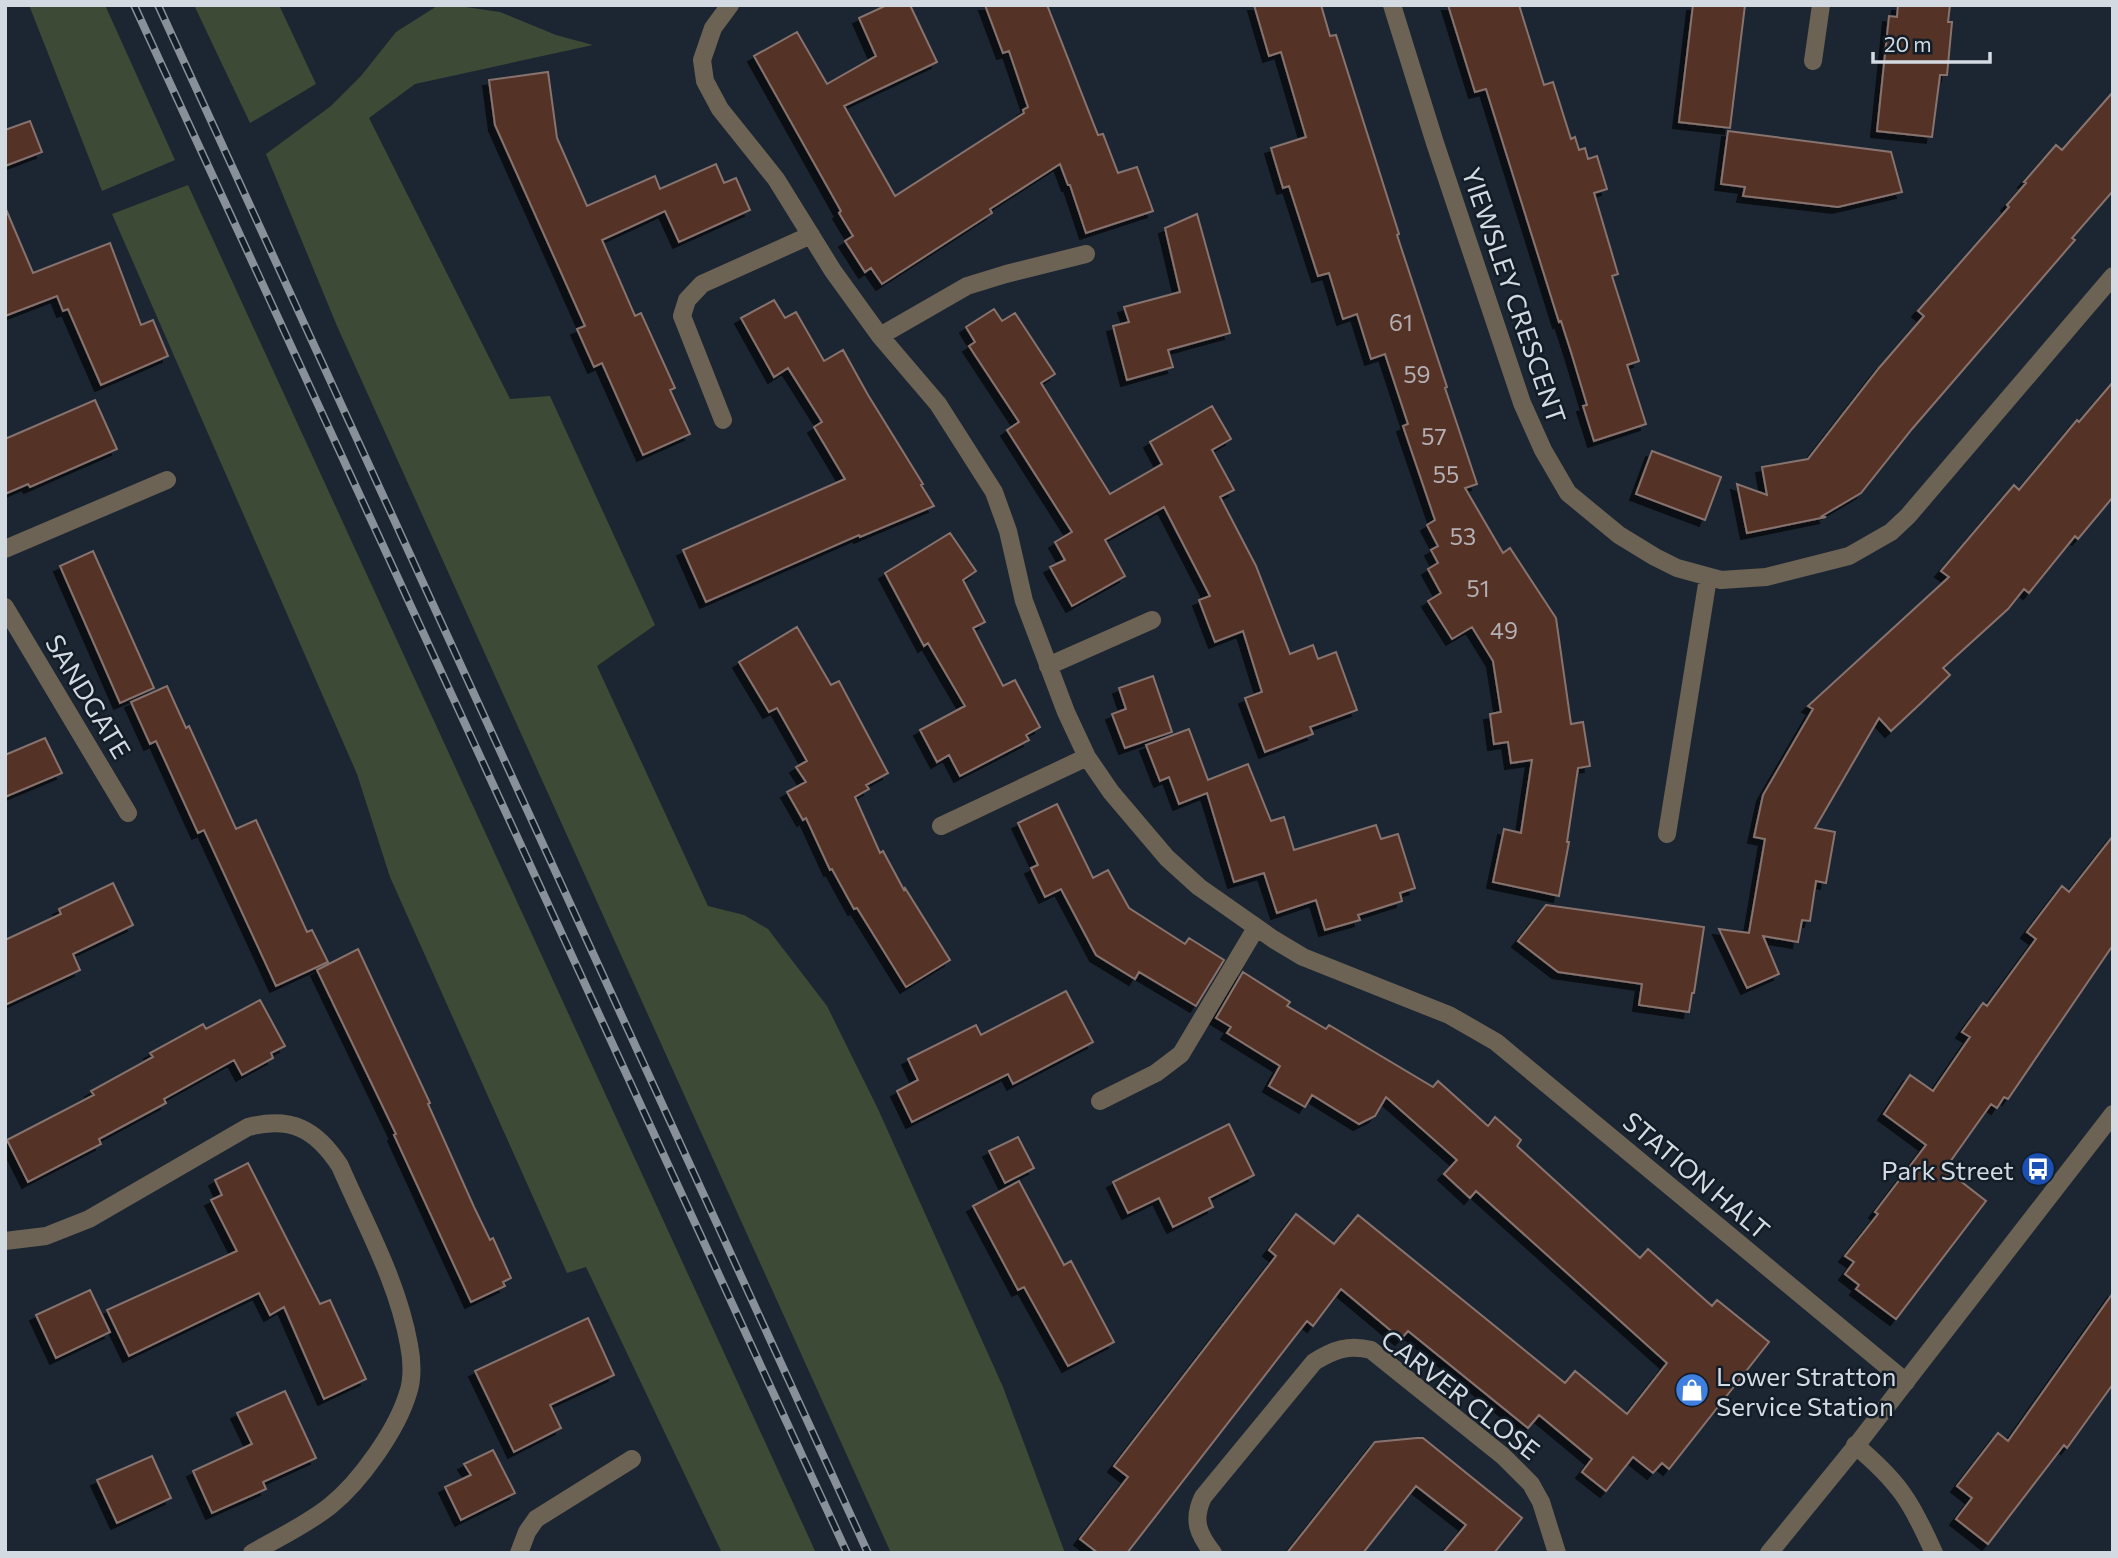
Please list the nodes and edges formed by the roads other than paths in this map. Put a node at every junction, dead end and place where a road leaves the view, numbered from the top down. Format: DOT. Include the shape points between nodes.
graph roads {
  1 [pos="730,5"];
  2 [pos="1392,5"];
  3 [pos="1821,5"];
  4 [pos="1812,61"];
  5 [pos="811,234"];
  6 [pos="1086,254"];
  7 [pos="2113,276"];
  8 [pos="880,336"];
  9 [pos="723,420"];
  10 [pos="167,480"];
  11 [pos="5,549"];
  12 [pos="1708,578"];
  13 [pos="5,607"];
  14 [pos="1152,620"];
  15 [pos="1048,666"];
  16 [pos="1087,757"];
  17 [pos="128,813"];
  18 [pos="941,826"];
  19 [pos="1667,834"];
  20 [pos="1256,928"];
  21 [pos="1100,1101"];
  22 [pos="2113,1114"];
  23 [pos="5,1241"];
  24 [pos="1906,1382"];
  25 [pos="1855,1445"];
  26 [pos="632,1460"];
  27 [pos="252,1553"];
  28 [pos="520,1553"];
  29 [pos="1213,1553"];
  30 [pos="1557,1553"];
  31 [pos="1769,1553"];
  32 [pos="1934,1553"];
  1 -- 5 [label="street, STATION HALT" via="713,28 702,60 705,81 720,109 776,179"];
  2 -- 12 [label="street, YIEWSLEY CRESCENT" via="1522,403 1543,450 1568,494 1619,535 1677,568"];
  3 -- 4 [label="street"];
  5 -- 8 [label="street, STATION HALT"];
  5 -- 9 [label="street" via="702,284 687,300 682,316"];
  6 -- 8 [label="street" via="967,286"];
  7 -- 12 [label="street, YIEWSLEY CRESCENT" via="1891,532 1849,556 1812,568 1738,580"];
  8 -- 15 [label="street, STATION HALT" via="938,404 995,492 1024,601"];
  10 -- 11 [label="street"];
  12 -- 19 [label="street"];
  13 -- 17 [label="street, SANDGATE"];
  14 -- 15 [label="street"];
  15 -- 16 [label="street, STATION HALT"];
  16 -- 18 [label="street"];
  16 -- 20 [label="street, STATION HALT" via="1167,858"];
  20 -- 21 [label="street" via="1181,1054 1156,1073"];
  20 -- 24 [label="street, STATION HALT" via="1303,957 1449,1015 1496,1042"];
  22 -- 24 [label="street"];
  23 -- 27 [label="street" via="46,1236 89,1219 248,1127 290,1124 330,1151 394,1289 409,1345 409,1392 381,1445 331,1506"];
  24 -- 25 [label="street"];
  25 -- 31 [label="street"];
  25 -- 32 [label="street" via="1902,1490"];
  26 -- 28 [label="street" via="536,1520"];
  29 -- 30 [label="street, CARVER CLOSE" via="1197,1526 1203,1497 1314,1362 1359,1346 1371,1350 1531,1484"];
}
